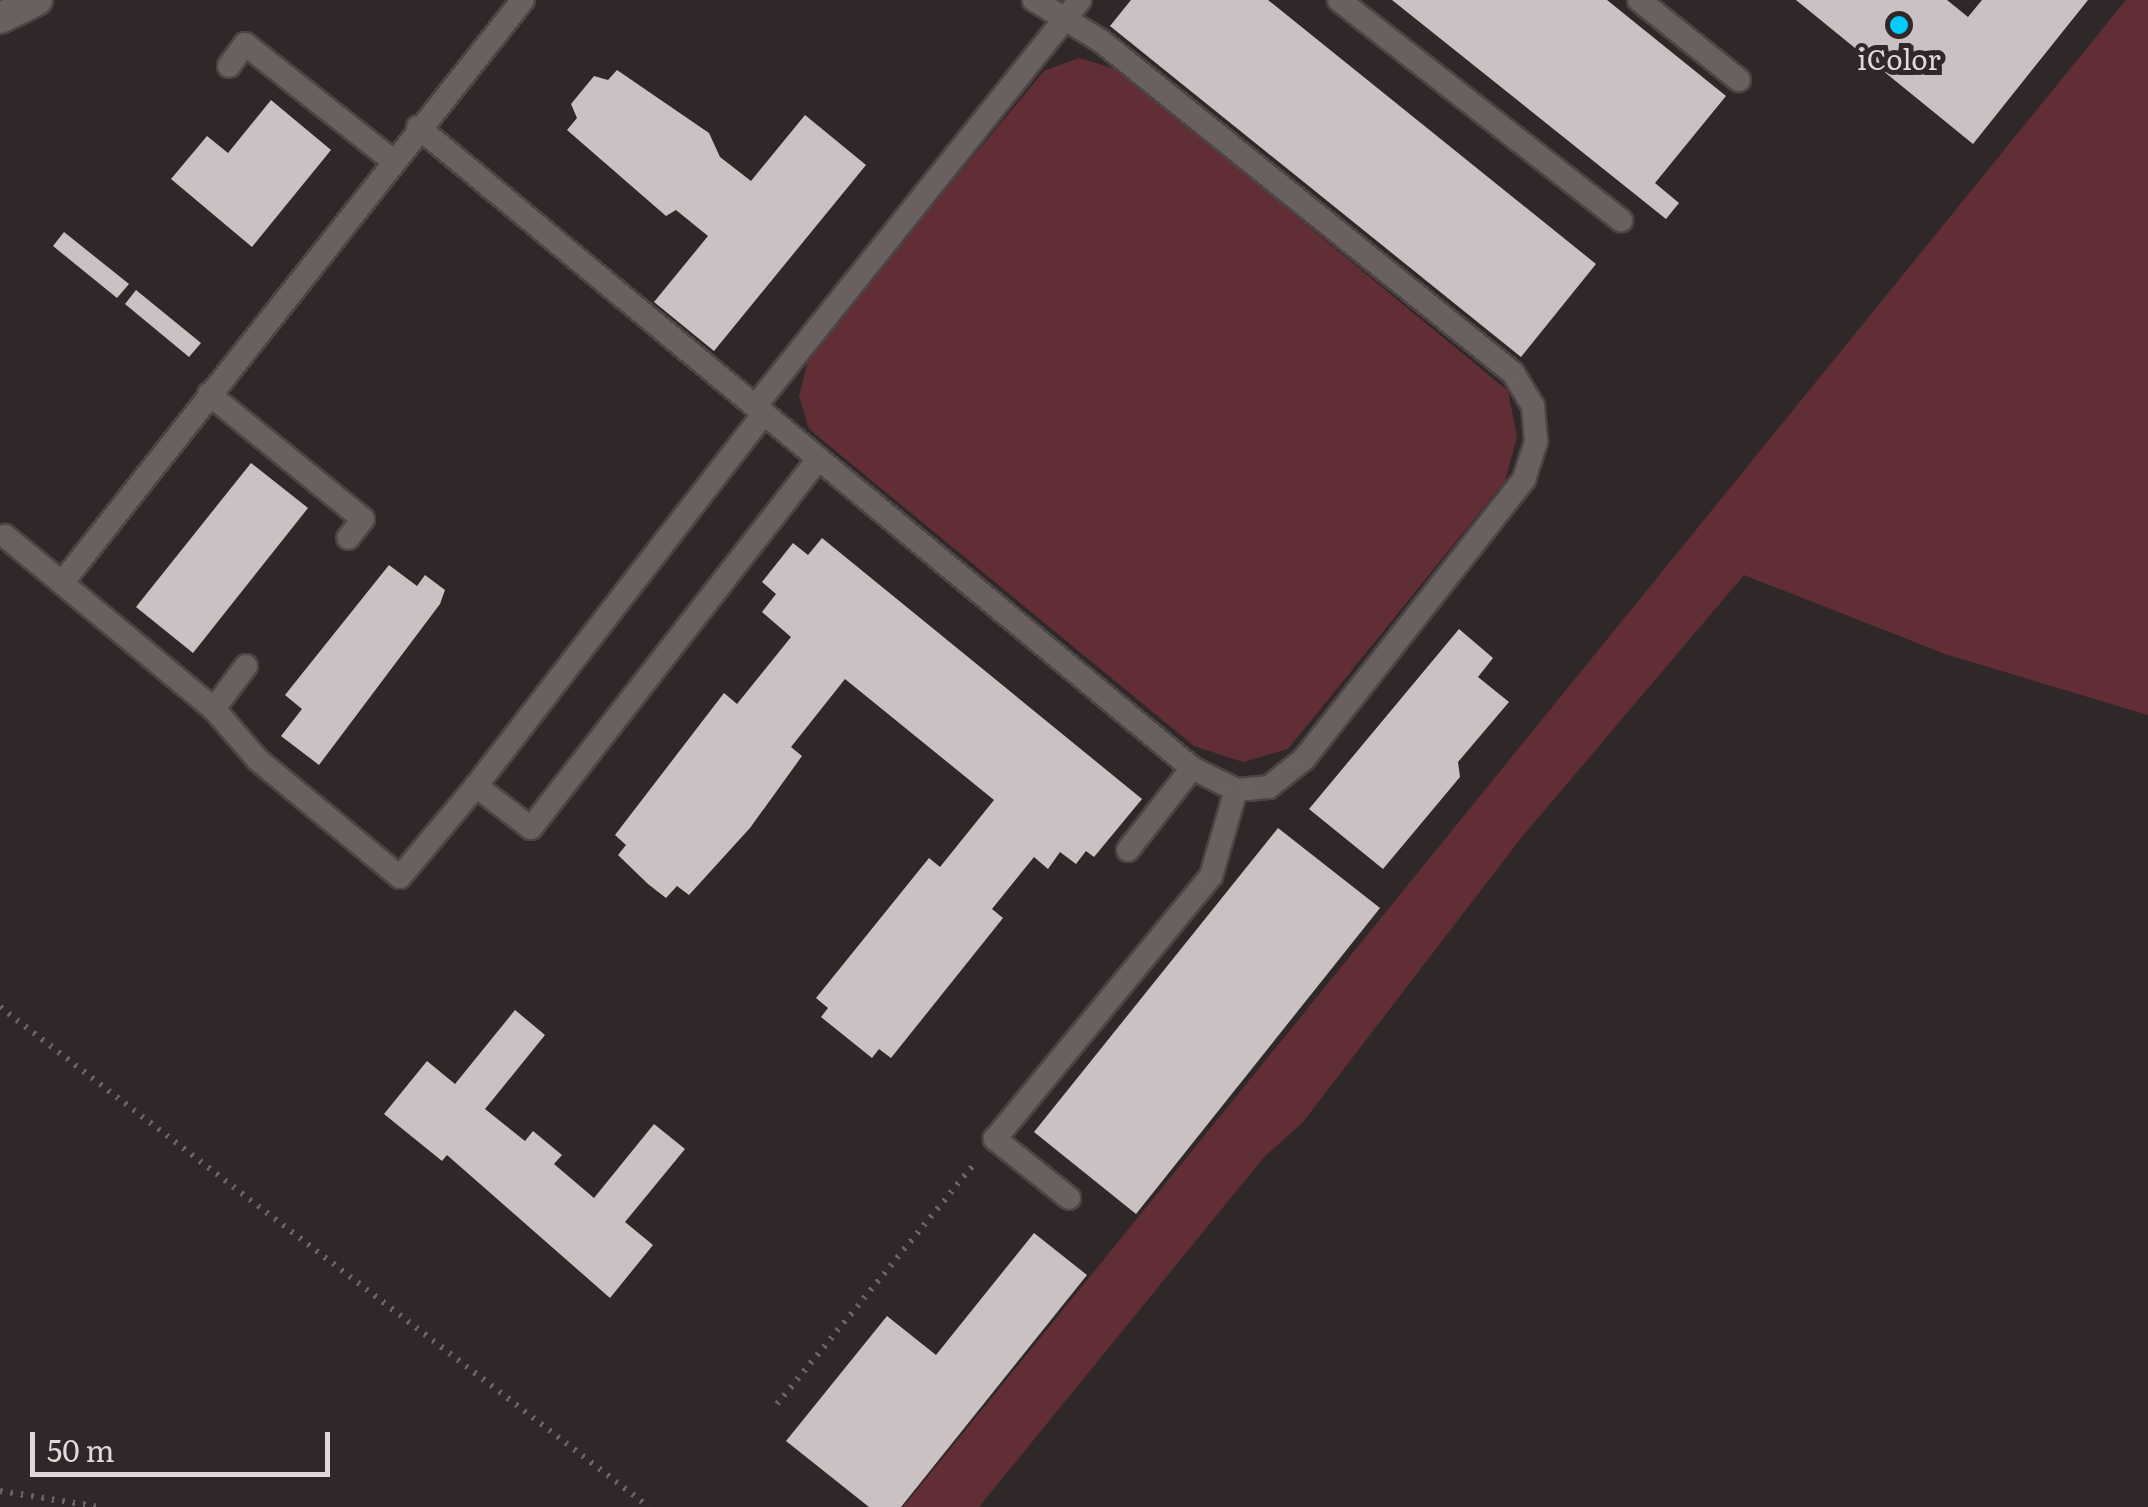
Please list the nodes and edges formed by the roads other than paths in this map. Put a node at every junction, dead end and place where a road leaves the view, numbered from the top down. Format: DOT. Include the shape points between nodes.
graph roads {
  1 [pos="37,0"];
  2 [pos="523,0"];
  3 [pos="1034,0"];
  4 [pos="1080,0"];
  5 [pos="1339,0"];
  6 [pos="1639,0"];
  7 [pos="0,18"];
  8 [pos="1062,23"];
  9 [pos="229,66"];
  10 [pos="1739,80"];
  11 [pos="418,127"];
  12 [pos="392,160"];
  13 [pos="1620,220"];
  14 [pos="210,394"];
  15 [pos="760,409"];
  16 [pos="817,460"];
  17 [pos="5,536"];
  18 [pos="348,538"];
  19 [pos="62,583"];
  20 [pos="246,666"];
  21 [pos="214,709"];
  22 [pos="1192,768"];
  23 [pos="476,786"];
  24 [pos="1236,790"];
  25 [pos="1128,850"];
  26 [pos="1069,1198"];
  1 -- 7 [label="main road"];
  2 -- 11 [label="lane"];
  3 -- 8 [label="lane"];
  4 -- 8 [label="lane"];
  5 -- 13 [label="lane"];
  6 -- 10 [label="lane"];
  8 -- 15 [label="lane"];
  8 -- 24 [label="lane" via="1100,42 1513,373 1533,406 1536,440 1524,480 1304,759 1269,787"];
  9 -- 12 [label="lane" via="245,44"];
  11 -- 12 [label="lane"];
  11 -- 15 [label="lane"];
  12 -- 14 [label="lane"];
  14 -- 18 [label="lane" via="364,519"];
  14 -- 19 [label="lane"];
  15 -- 16 [label="lane"];
  15 -- 23 [label="lane"];
  16 -- 22 [label="lane"];
  16 -- 23 [label="lane" via="531,828"];
  17 -- 19 [label="lane"];
  19 -- 21 [label="lane"];
  20 -- 21 [label="lane"];
  21 -- 23 [label="lane" via="258,760 400,877"];
  22 -- 24 [label="lane"];
  22 -- 25 [label="lane"];
  24 -- 26 [label="lane" via="1211,876 995,1139"];
}
